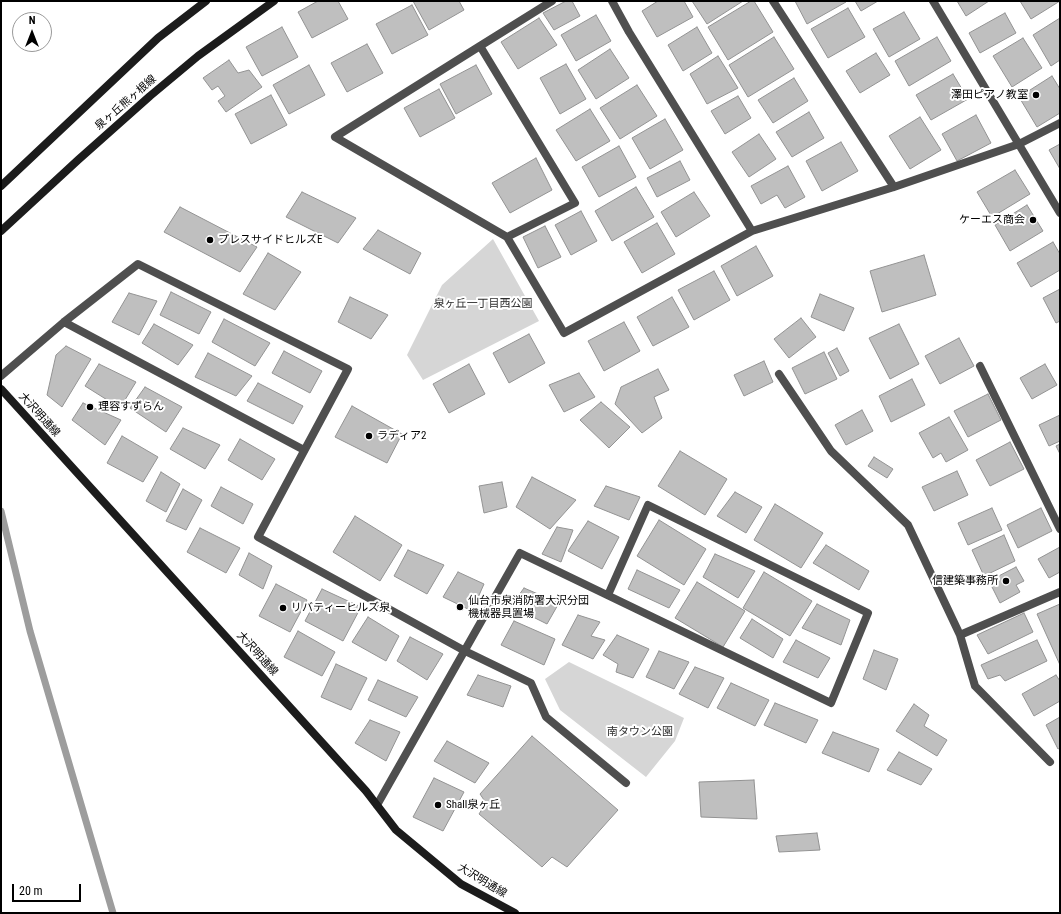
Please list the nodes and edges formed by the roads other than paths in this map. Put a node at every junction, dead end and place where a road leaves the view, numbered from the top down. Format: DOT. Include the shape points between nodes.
graph roads {
  1 [pos="206,1"];
  2 [pos="274,1"];
  3 [pos="552,1"];
  4 [pos="612,1"];
  5 [pos="773,1"];
  6 [pos="933,1"];
  7 [pos="480,46"];
  8 [pos="1060,123"];
  9 [pos="1019,144"];
  10 [pos="1,186"];
  11 [pos="894,187"];
  12 [pos="1060,213"];
  13 [pos="1,231"];
  14 [pos="752,231"];
  15 [pos="506,236"];
  16 [pos="64,322"];
  17 [pos="980,366"];
  18 [pos="779,374"];
  19 [pos="1,376"];
  20 [pos="1,389"];
  21 [pos="304,450"];
  22 [pos="1060,529"];
  23 [pos="1060,592"];
  24 [pos="608,596"];
  25 [pos="960,635"];
  26 [pos="465,651"];
  27 [pos="1050,762"];
  28 [pos="626,783"];
  29 [pos="377,805"];
  30 [pos="514,913"];
  1 -- 10 [label="street" via="158,38"];
  2 -- 13 [label="street, 泉ヶ丘熊ヶ根線" via="198,56 150,96"];
  3 -- 7 [label="street"];
  4 -- 14 [label="street"];
  5 -- 11 [label="street"];
  6 -- 9 [label="street"];
  7 -- 15 [label="street" via="575,203"];
  7 -- 15 [label="street" via="335,137"];
  8 -- 9 [label="street"];
  9 -- 11 [label="street"];
  9 -- 12 [label="street"];
  11 -- 14 [label="street"];
  14 -- 15 [label="street" via="564,333"];
  16 -- 19 [label="street"];
  16 -- 21 [label="street"];
  16 -- 21 [label="street" via="138,264 348,369"];
  17 -- 22 [label="street"];
  18 -- 25 [label="street" via="830,451 908,525"];
  20 -- 29 [label="street, 大沢明通線"];
  21 -- 26 [label="street" via="258,537"];
  23 -- 25 [label="street"];
  24 -- 24 [label="street" via="648,505 868,613 830,703"];
  24 -- 26 [label="street" via="520,553"];
  25 -- 27 [label="street" via="975,686"];
  26 -- 28 [label="street" via="531,683 546,717"];
  26 -- 29 [label="street"];
  29 -- 30 [label="street, 大沢明通線" via="396,830 461,884"];
}
